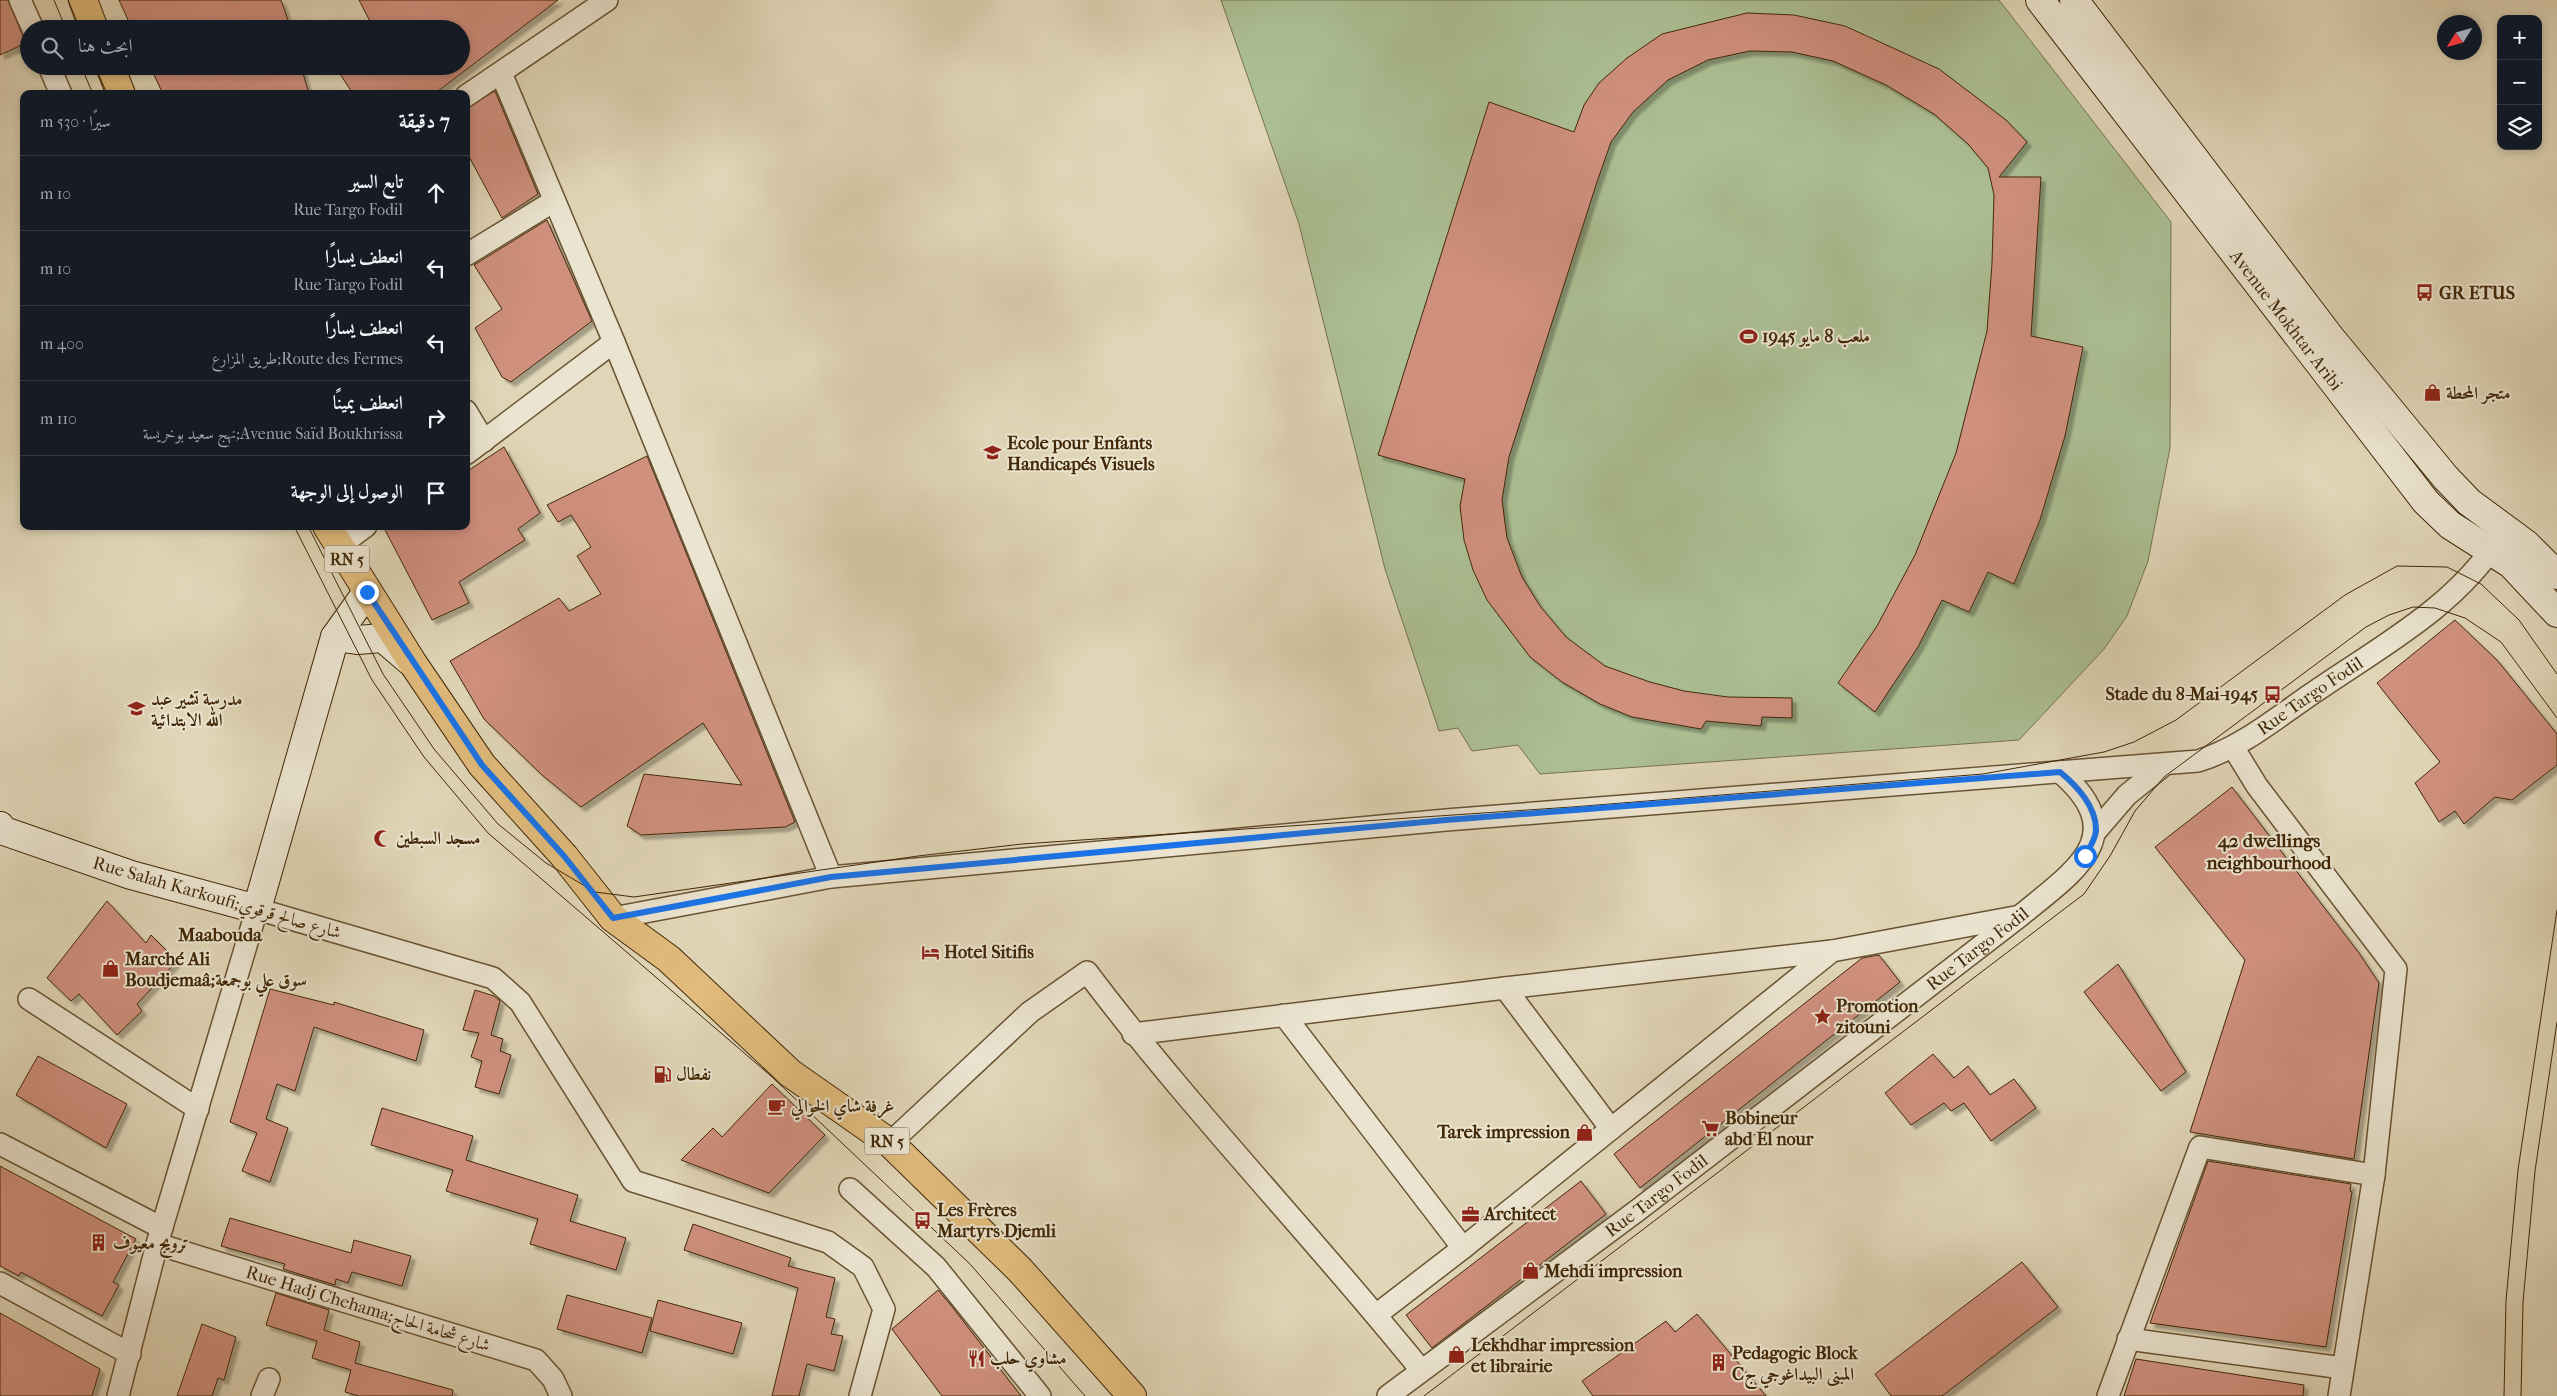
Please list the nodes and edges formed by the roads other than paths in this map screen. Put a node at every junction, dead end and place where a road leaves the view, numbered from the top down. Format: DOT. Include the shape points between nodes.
graph roads {
  1 [pos="20,0"];
  2 [pos="83,0"];
  3 [pos="607,0"];
  4 [pos="2040,0"];
  5 [pos="2074,0"];
  6 [pos="29,20"];
  7 [pos="91,20"];
  8 [pos="501,73"];
  9 [pos="53,75"];
  10 [pos="114,75"];
  11 [pos="59,90"];
  12 [pos="119,90"];
  13 [pos="470,93"];
  14 [pos="554,201"];
  15 [pos="470,253"];
  16 [pos="614,342"];
  17 [pos="470,418"];
  18 [pos="484,442"];
  19 [pos="470,451"];
  20 [pos="2504,528"];
  21 [pos="353,530"];
  22 [pos="333,536"];
  23 [pos="2490,551"];
  24 [pos="2557,575"];
  25 [pos="367,592"];
  26 [pos="2557,613"];
  27 [pos="335,637"];
  28 [pos="412,662"];
  29 [pos="2233,747"];
  30 [pos="2164,764"];
  31 [pos="2060,772"];
  32 [pos="0,826"];
  33 [pos="2096,831"];
  34 [pos="831,877"];
  35 [pos="257,909"];
  36 [pos="2020,916"];
  37 [pos="613,918"];
  38 [pos="1832,951"];
  39 [pos="1504,988"];
  40 [pos="29,999"];
  41 [pos="1284,1015"];
  42 [pos="1133,1034"];
  43 [pos="198,1109"];
  44 [pos="1611,1129"];
  45 [pos="890,1143"];
  46 [pos="0,1144"];
  47 [pos="2374,1175"];
  48 [pos="850,1189"];
  49 [pos="160,1236"];
  50 [pos="1463,1248"];
  51 [pos="0,1283"];
  52 [pos="1376,1315"];
  53 [pos="2128,1340"];
  54 [pos="130,1354"];
  55 [pos="2343,1368"];
  56 [pos="1420,1370"];
  57 [pos="118,1396"];
  58 [pos="561,1396"];
  59 [pos="860,1396"];
  60 [pos="1040,1396"];
  61 [pos="1132,1396"];
  62 [pos="1388,1396"];
  63 [pos="2108,1396"];
  64 [pos="2339,1396"];
  1 -- 6 [label="street"];
  2 -- 7 [label="main road"];
  3 -- 8 [label="street"];
  4 -- 23 [label="main road, Avenue Mokhtar Aribi" via="2426,502 2450,525"];
  5 -- 20 [label="main road, Avenue Mokhtar Aribi" via="2346,356 2446,478 2469,502"];
  8 -- 13 [label="street"];
  8 -- 14 [label="street"];
  9 -- 11 [label="street"];
  10 -- 12 [label="main road"];
  14 -- 15 [label="street"];
  14 -- 16 [label="street"];
  16 -- 18 [label="street"];
  16 -- 34 [label="street"];
  17 -- 18 [label="street"];
  18 -- 19 [label="street"];
  20 -- 23 [label="street, Rue Targo Fodil"];
  20 -- 24 [label="main road, Avenue Mokhtar Aribi" via="2526,544"];
  21 -- 22 [label="street"];
  22 -- 25 [label="main road, RN 5"];
  23 -- 26 [label="main road, Avenue Mokhtar Aribi" via="2523,575"];
  23 -- 29 [label="street, Rue Targo Fodil" via="2468,578 2416,622"];
  25 -- 27 [label="main road"];
  25 -- 28 [label="main road, RN 5"];
  27 -- 28 [label="main road" via="357,640 383,638"];
  27 -- 35 [label="main road"];
  28 -- 37 [label="main road, RN 5" via="482,765 564,856"];
  29 -- 30 [label="street, Rue Targo Fodil" via="2198,761"];
  29 -- 47 [label="street" via="2257,786 2396,969"];
  30 -- 31 [label="street"];
  30 -- 33 [label="street, Rue Targo Fodil" via="2127,795"];
  31 -- 33 [label="street" via="2084,797"];
  31 -- 34 [label="street" via="1446,820"];
  32 -- 35 [label="main road, Rue Salah Karkoufi;شارع صالح قرقوي" via="4,831 131,875"];
  33 -- 36 [label="street, Rue Targo Fodil" via="2085,856 2074,870"];
  34 -- 37 [label="street"];
  35 -- 43 [label="street"];
  35 -- 59 [label="street, Rue Salah Karkoufi;شارع صالح قرقوي" via="493,978 520,1002 633,1181 828,1242 863,1267 884,1309"];
  36 -- 38 [label="street"];
  36 -- 56 [label="street, Rue Targo Fodil" via="1638,1210"];
  37 -- 45 [label="main road, RN 5" via="669,959 790,1073"];
  38 -- 39 [label="street"];
  38 -- 44 [label="street"];
  39 -- 41 [label="street"];
  39 -- 44 [label="street"];
  40 -- 43 [label="street"];
  41 -- 42 [label="street"];
  41 -- 50 [label="street"];
  42 -- 45 [label="street" via="1087,972 1030,1012"];
  42 -- 52 [label="street"];
  43 -- 49 [label="street"];
  44 -- 50 [label="street"];
  45 -- 61 [label="main road, RN 5" via="1020,1270"];
  46 -- 49 [label="street, Rue Hadj Chehama;شارع شحامة الحاج"];
  47 -- 53 [label="street" via="2200,1147"];
  47 -- 55 [label="street"];
  48 -- 60 [label="street" via="936,1267"];
  49 -- 54 [label="street"];
  49 -- 58 [label="street, Rue Hadj Chehama;شارع شحامة الحاج" via="536,1360 553,1379"];
  50 -- 52 [label="street"];
  51 -- 54 [label="street"];
  52 -- 56 [label="street"];
  53 -- 55 [label="street"];
  53 -- 63 [label="street"];
  54 -- 57 [label="street"];
  55 -- 64 [label="street"];
  56 -- 62 [label="street, Rue Targo Fodil"];
}
